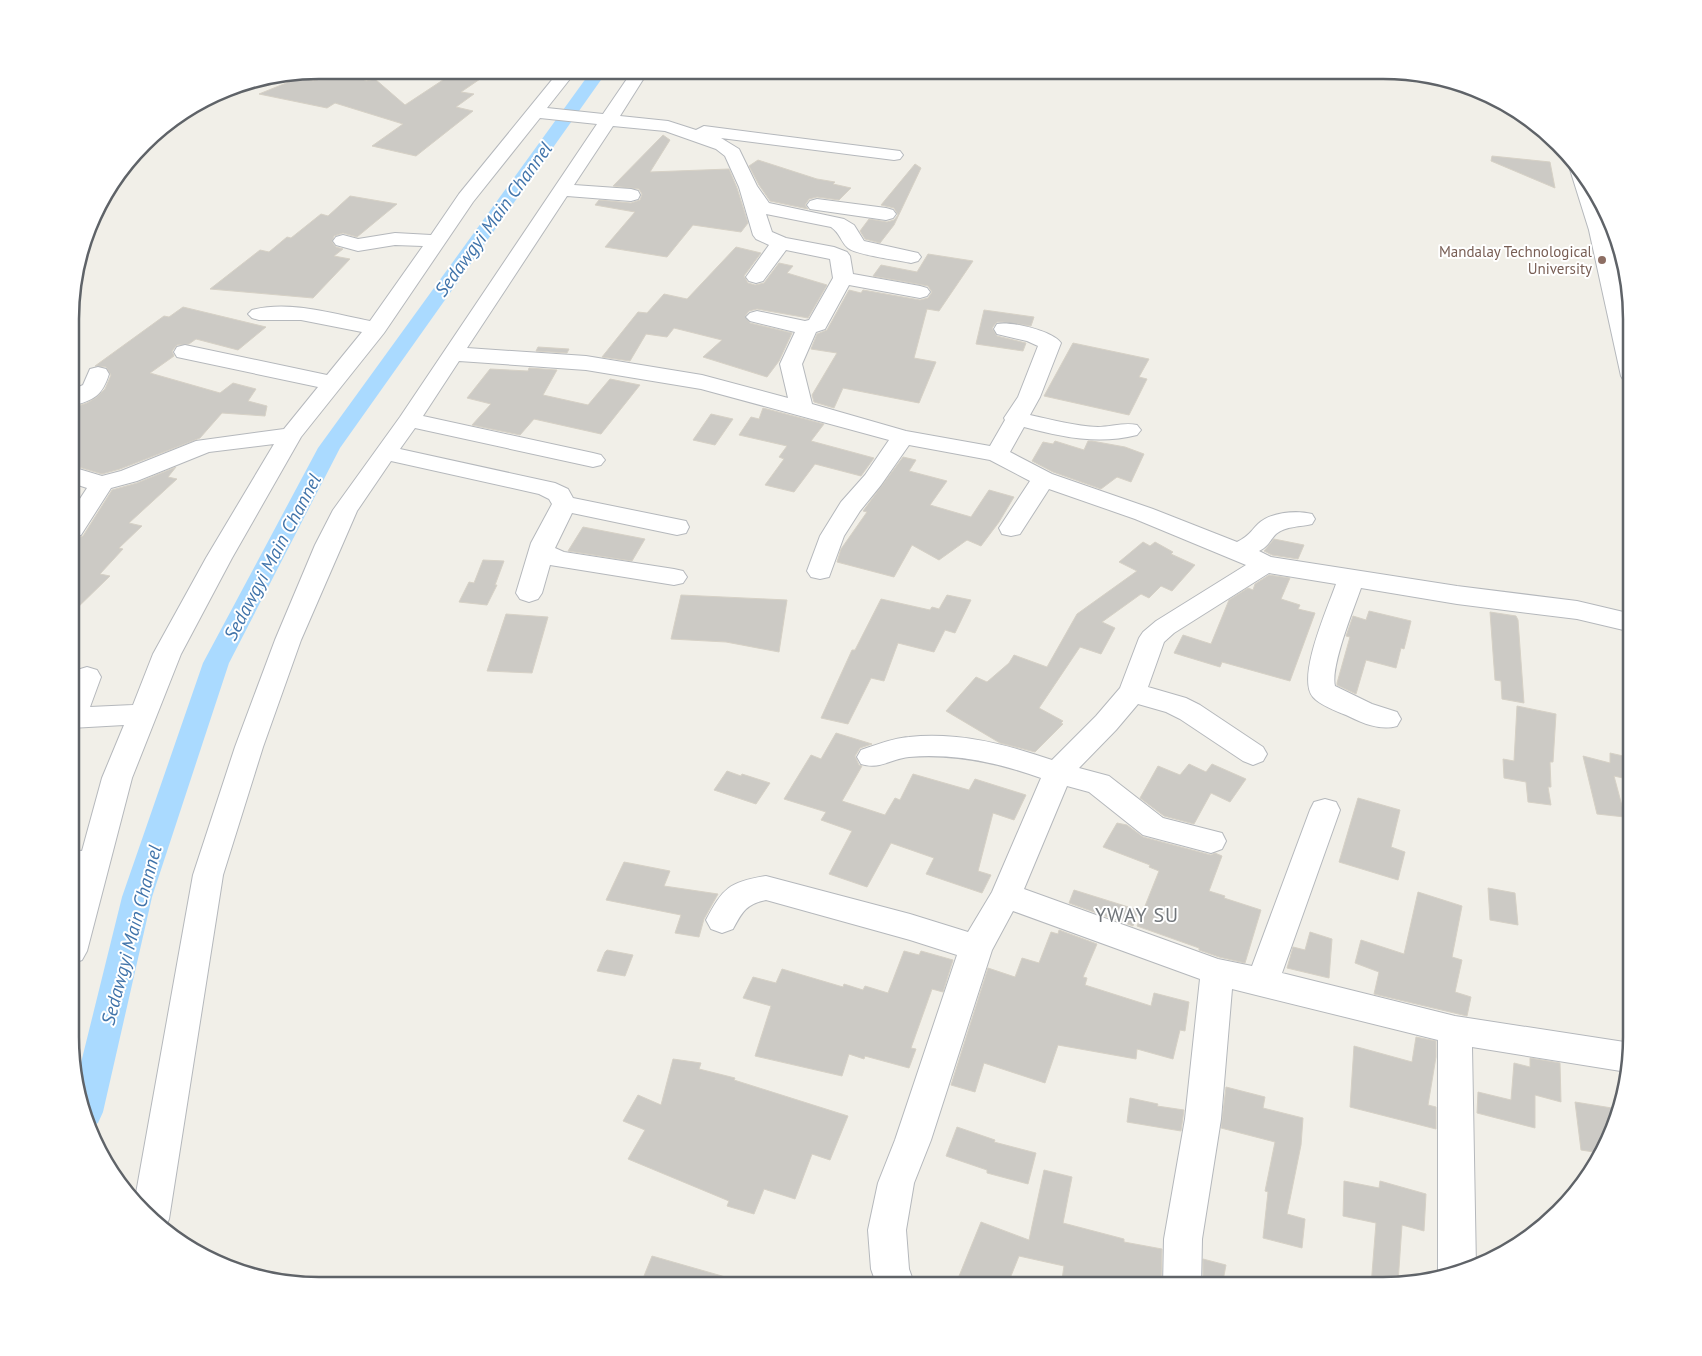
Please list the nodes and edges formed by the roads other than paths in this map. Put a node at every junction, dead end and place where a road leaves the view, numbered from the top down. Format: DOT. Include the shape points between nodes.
graph roads {
  1 [pos="563,79"];
  2 [pos="633,79"];
  3 [pos="542,113"];
  4 [pos="600,119"];
  5 [pos="668,126"];
  6 [pos="894,155"];
  7 [pos="1585,189"];
  8 [pos="561,190"];
  9 [pos="752,192"];
  10 [pos="631,194"];
  11 [pos="886,214"];
  12 [pos="343,241"];
  13 [pos="438,241"];
  14 [pos="781,243"];
  15 [pos="910,257"];
  16 [pos="756,277"];
  17 [pos="843,278"];
  18 [pos="920,292"];
  19 [pos="259,314"];
  20 [pos="757,317"];
  21 [pos="376,328"];
  22 [pos="808,328"];
  23 [pos="1005,328"];
  24 [pos="1623,336"];
  25 [pos="185,352"];
  26 [pos="452,354"];
  27 [pos="98,374"];
  28 [pos="332,383"];
  29 [pos="79,396"];
  30 [pos="802,408"];
  31 [pos="1016,418"];
  32 [pos="409,420"];
  33 [pos="1129,430"];
  34 [pos="291,435"];
  35 [pos="903,437"];
  36 [pos="385,453"];
  37 [pos="997,454"];
  38 [pos="593,460"];
  39 [pos="79,478"];
  40 [pos="1044,479"];
  41 [pos="102,483"];
  42 [pos="564,504"];
  43 [pos="79,518"];
  44 [pos="1303,519"];
  45 [pos="677,527"];
  46 [pos="1011,528"];
  47 [pos="542,551"];
  48 [pos="1238,551"];
  49 [pos="1265,564"];
  50 [pos="820,571"];
  51 [pos="674,577"];
  52 [pos="1351,578"];
  53 [pos="529,593"];
  54 [pos="1623,621"];
  55 [pos="87,677"];
  56 [pos="1132,692"];
  57 [pos="79,701"];
  58 [pos="143,714"];
  59 [pos="79,717"];
  60 [pos="1387,719"];
  61 [pos="1253,754"];
  62 [pos="871,757"];
  63 [pos="1058,774"];
  64 [pos="1325,810"];
  65 [pos="1211,841"];
  66 [pos="82,864"];
  67 [pos="79,888"];
  68 [pos="1006,895"];
  69 [pos="722,920"];
  70 [pos="976,948"];
  71 [pos="1217,972"];
  72 [pos="1262,982"];
  73 [pos="1454,1030"];
  74 [pos="1623,1057"];
  75 [pos="152,1210"];
  76 [pos="1457,1266"];
  77 [pos="893,1277"];
  78 [pos="1182,1277"];
  1 -- 3 [label="street"];
  2 -- 4 [label="street"];
  3 -- 4 [label="street"];
  3 -- 13 [label="street" via="466,198"];
  4 -- 5 [label="street"];
  4 -- 8 [label="street"];
  5 -- 6 [label="street"];
  5 -- 9 [label="street" via="722,145 733,153"];
  7 -- 24 [label="street" via="1599,230"];
  8 -- 10 [label="street"];
  8 -- 26 [label="street"];
  9 -- 11 [label="street"];
  9 -- 14 [label="street" via="763,235"];
  9 -- 15 [label="street" via="762,206 844,226 857,246"];
  12 -- 13 [label="street" via="358,245 395,239"];
  13 -- 21 [label="street"];
  14 -- 16 [label="street"];
  14 -- 17 [label="street" via="840,256"];
  17 -- 18 [label="street"];
  17 -- 22 [label="street" via="817,324"];
  19 -- 21 [label="street" via="301,314"];
  20 -- 22 [label="street"];
  21 -- 28 [label="street"];
  22 -- 30 [label="street" via="791,364"];
  23 -- 31 [label="street" via="1050,343 1029,396"];
  25 -- 28 [label="street"];
  26 -- 30 [label="street" via="586,363 702,382"];
  26 -- 32 [label="street"];
  27 -- 29 [label="street" via="93,389"];
  28 -- 34 [label="street"];
  30 -- 35 [label="street"];
  31 -- 33 [label="street" via="1073,432 1113,434"];
  31 -- 37 [label="street"];
  32 -- 36 [label="street"];
  32 -- 38 [label="street"];
  34 -- 41 [label="street" via="204,446"];
  34 -- 58 [label="street" via="167,654"];
  35 -- 37 [label="street"];
  35 -- 50 [label="street" via="832,536"];
  36 -- 42 [label="street" via="546,488 559,494"];
  36 -- 75 [label="street" via="344,510 288,640 208,875"];
  37 -- 40 [label="street"];
  39 -- 41 [label="street"];
  40 -- 46 [label="street"];
  40 -- 48 [label="street"];
  41 -- 43 [label="street"];
  42 -- 45 [label="street"];
  42 -- 47 [label="street"];
  44 -- 48 [label="street" via="1279,522 1268,528 1257,542"];
  47 -- 51 [label="street" via="558,560"];
  47 -- 53 [label="street"];
  48 -- 49 [label="street"];
  49 -- 52 [label="street"];
  49 -- 56 [label="street" via="1152,638"];
  52 -- 54 [label="street" via="1577,610"];
  52 -- 60 [label="street" via="1324,658 1320,681 1323,691 1335,698 1370,715"];
  55 -- 57 [label="street"];
  56 -- 61 [label="street" via="1190,712"];
  56 -- 63 [label="street"];
  58 -- 59 [label="street"];
  58 -- 66 [label="street"];
  62 -- 63 [label="street" via="908,747 959,747 1009,756"];
  63 -- 65 [label="street" via="1099,784 1154,827"];
  63 -- 68 [label="street"];
  64 -- 72 [label="street"];
  66 -- 67 [label="street"];
  68 -- 70 [label="street"];
  68 -- 71 [label="street"];
  69 -- 70 [label="street" via="732,899 746,890 766,888"];
  70 -- 77 [label="street" via="896,1183 887,1230"];
  71 -- 72 [label="street"];
  71 -- 78 [label="street" via="1203,1119 1183,1238"];
  72 -- 73 [label="street"];
  73 -- 74 [label="street"];
  73 -- 76 [label="street"];
}
